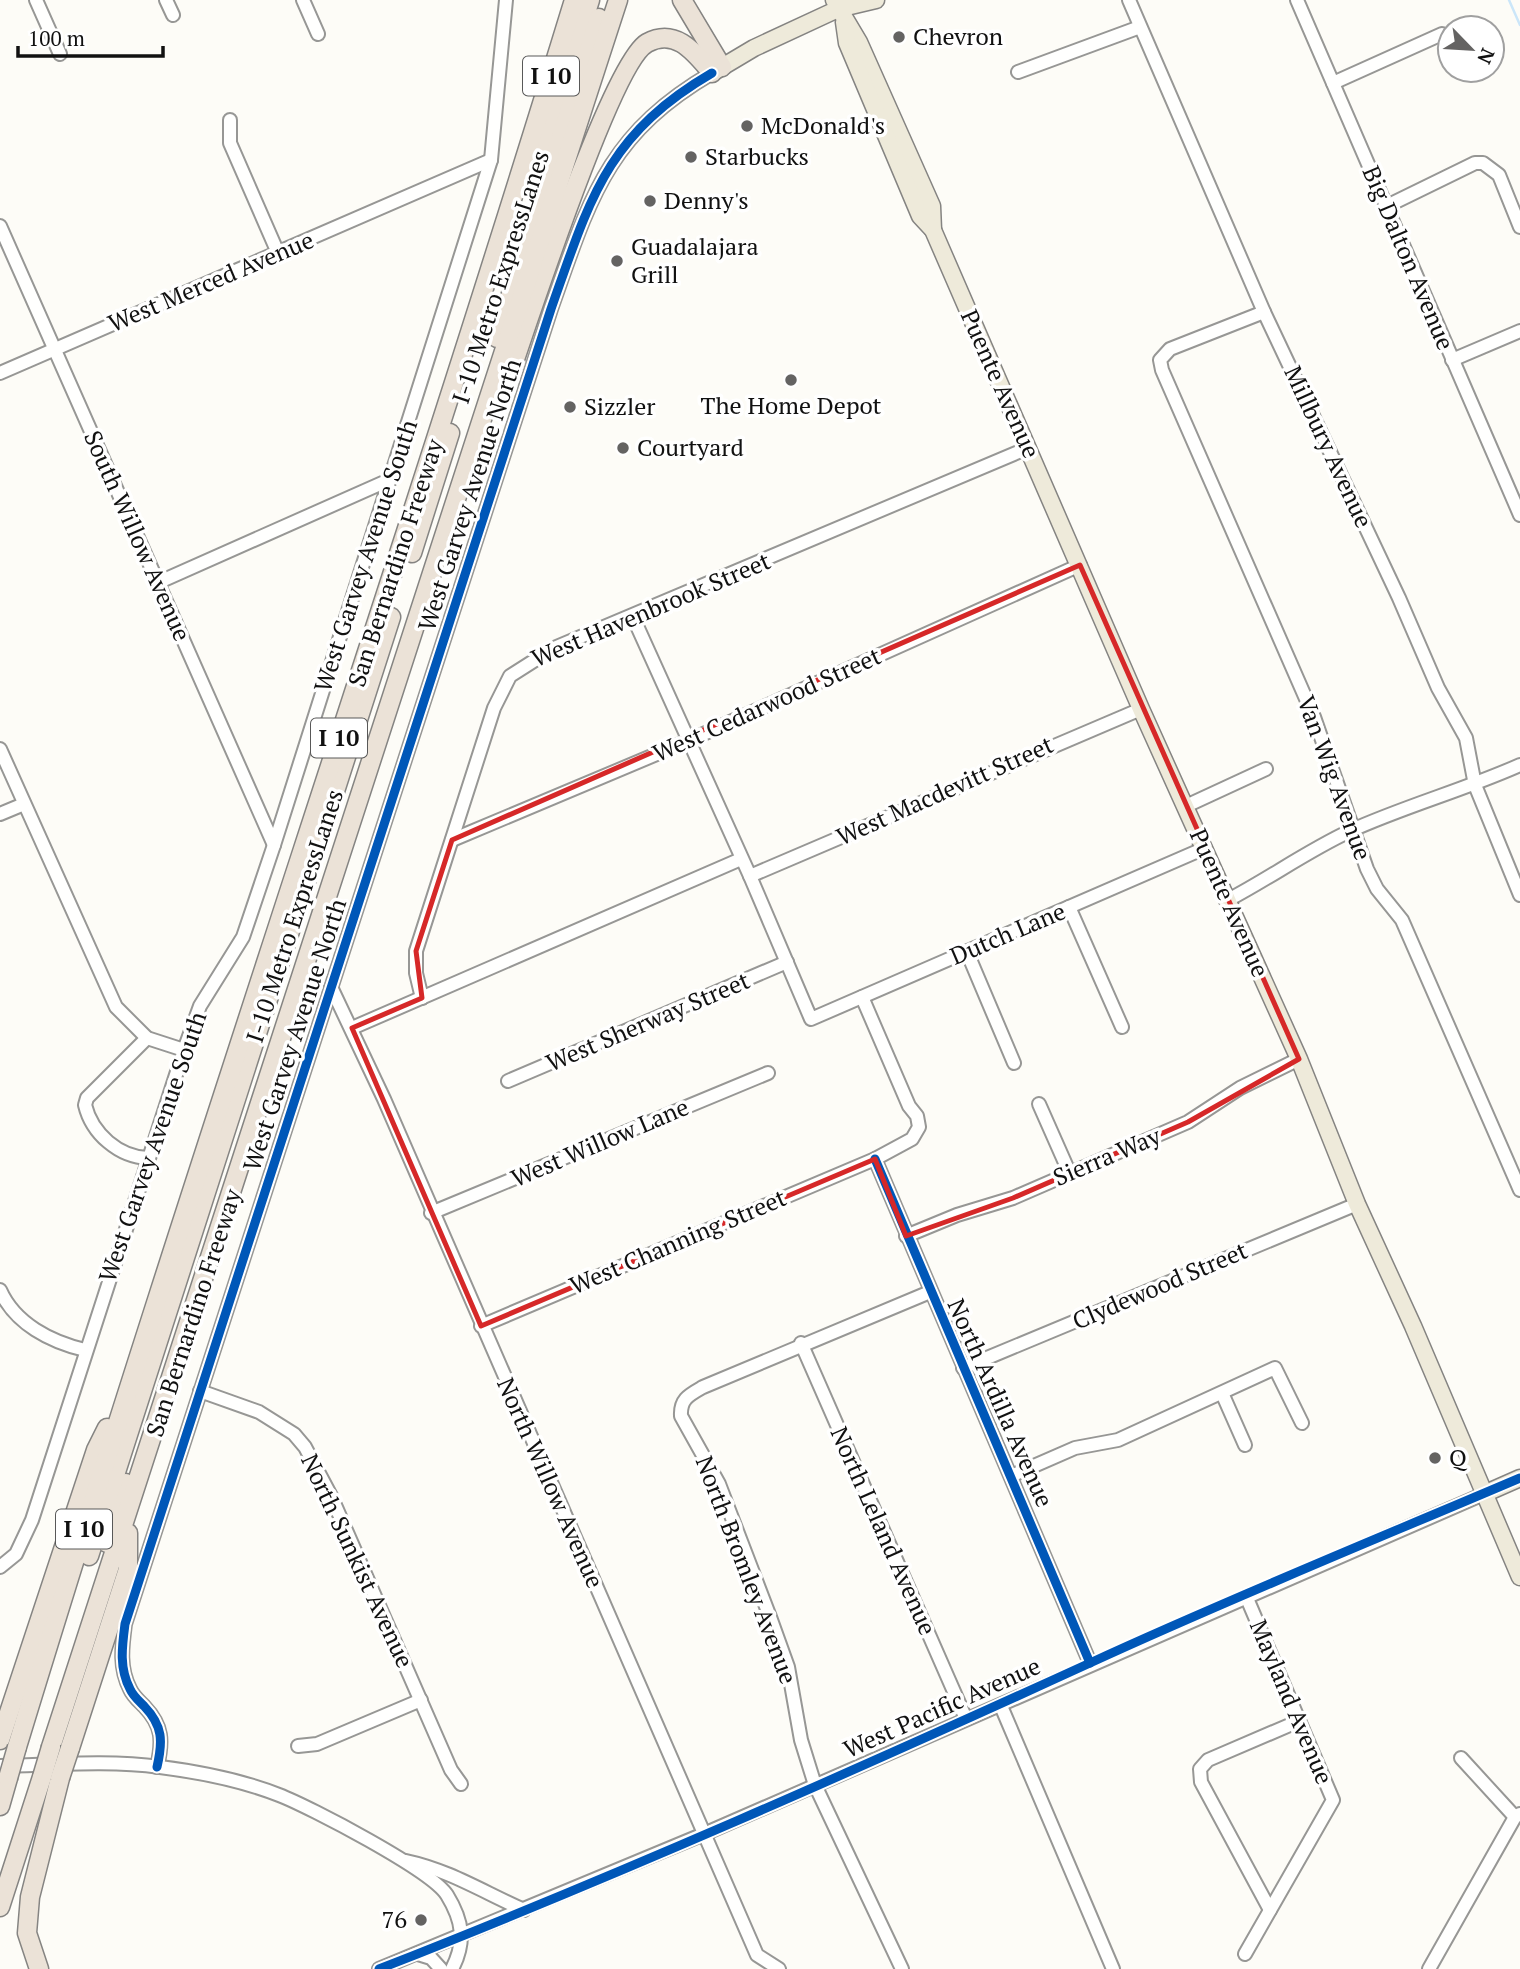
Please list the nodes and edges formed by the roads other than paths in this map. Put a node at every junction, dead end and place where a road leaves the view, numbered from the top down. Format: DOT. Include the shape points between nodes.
graph roads {
  1 [pos="36,0"];
  2 [pos="166,0"];
  3 [pos="303,0"];
  4 [pos="506,0"];
  5 [pos="562,0"];
  6 [pos="574,0"];
  7 [pos="590,0"];
  8 [pos="605,0"];
  9 [pos="618,0"];
  10 [pos="682,0"];
  11 [pos="876,0"];
  12 [pos="1129,0"];
  13 [pos="1297,0"];
  14 [pos="845,7"];
  15 [pos="173,15"];
  16 [pos="1140,27"];
  17 [pos="317,34"];
  18 [pos="1436,37"];
  19 [pos="60,54"];
  20 [pos="717,70"];
  21 [pos="1018,72"];
  22 [pos="1333,83"];
  23 [pos="230,120"];
  24 [pos="527,153"];
  25 [pos="491,160"];
  26 [pos="1387,206"];
  27 [pos="0,226"];
  28 [pos="1520,227"];
  29 [pos="278,253"];
  30 [pos="1264,312"];
  31 [pos="1520,331"];
  32 [pos="55,350"];
  33 [pos="1452,360"];
  34 [pos="0,373"];
  35 [pos="482,421"];
  36 [pos="1028,448"];
  37 [pos="389,480"];
  38 [pos="1519,511"];
  39 [pos="1080,565"];
  40 [pos="158,583"];
  41 [pos="633,617"];
  42 [pos="1141,709"];
  43 [pos="690,740"];
  44 [pos="0,749"];
  45 [pos="1520,765"];
  46 [pos="1266,769"];
  47 [pos="1475,785"];
  48 [pos="24,804"];
  49 [pos="1186,806"];
  50 [pos="0,814"];
  51 [pos="1352,830"];
  52 [pos="452,840"];
  53 [pos="274,845"];
  54 [pos="1205,848"];
  55 [pos="741,859"];
  56 [pos="751,876"];
  57 [pos="1520,895"];
  58 [pos="1228,900"];
  59 [pos="1069,907"];
  60 [pos="967,951"];
  61 [pos="787,962"];
  62 [pos="331,986"];
  63 [pos="862,997"];
  64 [pos="422,998"];
  65 [pos="1122,1027"];
  66 [pos="352,1028"];
  67 [pos="147,1038"];
  68 [pos="184,1050"];
  69 [pos="1299,1059"];
  70 [pos="1014,1063"];
  71 [pos="768,1073"];
  72 [pos="508,1081"];
  73 [pos="1039,1104"];
  74 [pos="148,1158"];
  75 [pos="875,1159"];
  76 [pos="1070,1174"];
  77 [pos="1520,1190"];
  78 [pos="1357,1203"];
  79 [pos="431,1213"];
  80 [pos="906,1236"];
  81 [pos="0,1290"];
  82 [pos="930,1292"];
  83 [pos="481,1326"];
  84 [pos="801,1343"];
  85 [pos="85,1350"];
  86 [pos="963,1368"];
  87 [pos="127,1391"];
  88 [pos="201,1391"];
  89 [pos="1222,1393"];
  90 [pos="1302,1423"];
  91 [pos="1245,1445"];
  92 [pos="1011,1476"];
  93 [pos="1520,1478"];
  94 [pos="1486,1493"];
  95 [pos="128,1517"];
  96 [pos="0,1567"];
  97 [pos="1520,1577"];
  98 [pos="1246,1596"];
  99 [pos="1090,1663"];
  100 [pos="42,1667"];
  101 [pos="74,1678"];
  102 [pos="421,1700"];
  103 [pos="1001,1706"];
  104 [pos="966,1719"];
  105 [pos="1300,1721"];
  106 [pos="0,1740"];
  107 [pos="298,1746"];
  108 [pos="1461,1758"];
  109 [pos="158,1767"];
  110 [pos="4,1772"];
  111 [pos="51,1778"];
  112 [pos="461,1784"];
  113 [pos="815,1784"];
  114 [pos="0,1806"];
  115 [pos="1517,1815"];
  116 [pos="704,1834"];
  117 [pos="399,1860"];
  118 [pos="0,1907"];
  119 [pos="524,1910"];
  120 [pos="1270,1910"];
  121 [pos="464,1936"];
  122 [pos="418,1954"];
  123 [pos="1245,1954"];
  124 [pos="39,1969"];
  125 [pos="379,1969"];
  126 [pos="441,1969"];
  127 [pos="452,1969"];
  128 [pos="779,1969"];
  129 [pos="902,1969"];
  130 [pos="1113,1969"];
  131 [pos="1429,1969"];
  1 -- 19 [label="street"];
  2 -- 15 [label="street"];
  3 -- 17 [label="street"];
  4 -- 25 [label="street, West Garvey Avenue South"];
  5 -- 24 [label="highway"];
  6 -- 24 [label="highway, San Bernardino Freeway / I 10"];
  7 -- 100 [label="highway, I-10 Metro ExpressLanes" via="60,1647"];
  8 -- 101 [label="highway, I-10 Metro ExpressLanes" via="72,1650"];
  9 -- 35 [label="highway, San Bernardino Freeway / I 10"];
  10 -- 20 [label="highway"];
  11 -- 14 [label="main road"];
  12 -- 16 [label="street, Millbury Avenue"];
  13 -- 22 [label="street, Big Dalton Avenue"];
  14 -- 20 [label="main road"];
  14 -- 36 [label="main road, Puente Avenue" via="847,43 920,216 933,230"];
  16 -- 21 [label="street"];
  16 -- 30 [label="street, Millbury Avenue"];
  18 -- 22 [label="street"];
  20 -- 35 [label="highway" via="683,42 671,38 646,44 635,55 615,89 508,380"];
  20 -- 62 [label="street, West Garvey Avenue North" via="654,111 624,143 584,216"];
  22 -- 26 [label="street, Big Dalton Avenue"];
  23 -- 29 [label="street" via="230,143"];
  24 -- 87 [label="highway, San Bernardino Freeway / I 10"];
  25 -- 29 [label="street, West Merced Avenue"];
  25 -- 37 [label="street, West Garvey Avenue South"];
  26 -- 28 [label="street" via="1483,163 1499,176"];
  26 -- 33 [label="street, Big Dalton Avenue"];
  27 -- 32 [label="street, South Willow Avenue"];
  29 -- 32 [label="street, West Merced Avenue"];
  30 -- 47 [label="street, Millbury Avenue" via="1438,688 1466,738"];
  30 -- 51 [label="street, Van Wig Avenue" via="1170,349 1160,359 1314,717"];
  31 -- 33 [label="street"];
  32 -- 34 [label="street, West Merced Avenue"];
  32 -- 40 [label="street, South Willow Avenue"];
  33 -- 38 [label="street, Big Dalton Avenue"];
  35 -- 95 [label="highway, San Bernardino Freeway / I 10"];
  36 -- 39 [label="main road, Puente Avenue"];
  36 -- 41 [label="street, West Havenbrook Street"];
  37 -- 40 [label="street"];
  37 -- 53 [label="street, West Garvey Avenue South"];
  39 -- 42 [label="main road, Puente Avenue"];
  39 -- 43 [label="street, West Cedarwood Street"];
  40 -- 53 [label="street, South Willow Avenue"];
  41 -- 43 [label="street"];
  41 -- 52 [label="street, West Havenbrook Street" via="554,648 510,676 494,708"];
  42 -- 49 [label="main road, Puente Avenue"];
  42 -- 56 [label="street, West Macdevitt Street"];
  43 -- 52 [label="street, West Cedarwood Street"];
  43 -- 55 [label="street"];
  44 -- 48 [label="street"];
  45 -- 47 [label="street"];
  46 -- 49 [label="street"];
  47 -- 51 [label="street"];
  47 -- 57 [label="street, Millbury Avenue"];
  48 -- 50 [label="street"];
  48 -- 67 [label="street" via="116,1007"];
  49 -- 54 [label="main road, Puente Avenue"];
  51 -- 58 [label="street"];
  51 -- 77 [label="street, Van Wig Avenue" via="1377,889 1402,920"];
  52 -- 64 [label="street, West Havenbrook Street" via="416,951"];
  53 -- 68 [label="street, West Garvey Avenue South" via="243,937 200,1006"];
  54 -- 58 [label="main road, Puente Avenue"];
  54 -- 59 [label="street, Dutch Lane"];
  55 -- 56 [label="street"];
  55 -- 64 [label="street"];
  56 -- 61 [label="street"];
  58 -- 69 [label="main road, Puente Avenue"];
  59 -- 60 [label="street, Dutch Lane"];
  59 -- 65 [label="street"];
  60 -- 63 [label="street, Dutch Lane"];
  60 -- 70 [label="street"];
  61 -- 63 [label="street, Dutch Lane" via="811,1019"];
  61 -- 72 [label="street, West Sherway Street"];
  62 -- 66 [label="street, North Willow Avenue"];
  62 -- 88 [label="street, West Garvey Avenue North"];
  63 -- 75 [label="street, West Channing Street" via="919,1127 912,1139"];
  64 -- 66 [label="street"];
  66 -- 79 [label="street, North Willow Avenue"];
  67 -- 68 [label="street"];
  67 -- 74 [label="street" via="85,1105 117,1150"];
  68 -- 74 [label="street, West Garvey Avenue South"];
  69 -- 76 [label="street, Sierra Way" via="1240,1088 1188,1122"];
  69 -- 78 [label="main road, Puente Avenue"];
  71 -- 79 [label="street, West Willow Lane"];
  73 -- 76 [label="street"];
  74 -- 85 [label="street, West Garvey Avenue South"];
  75 -- 80 [label="street, North Ardilla Avenue"];
  75 -- 83 [label="street, West Channing Street"];
  76 -- 80 [label="street, Sierra Way"];
  78 -- 86 [label="street, Clydewood Street"];
  78 -- 94 [label="main road, Puente Avenue"];
  79 -- 83 [label="street, North Willow Avenue"];
  80 -- 82 [label="street, North Ardilla Avenue"];
  81 -- 85 [label="street" via="35,1329 58,1344"];
  82 -- 84 [label="street"];
  82 -- 86 [label="street, North Ardilla Avenue"];
  83 -- 116 [label="street, North Willow Avenue"];
  84 -- 104 [label="street, North Leland Avenue"];
  84 -- 113 [label="street, North Bromley Avenue" via="703,1387 680,1406 681,1416 719,1484 788,1667 801,1740"];
  85 -- 96 [label="street, West Garvey Avenue South" via="25,1537 16,1554"];
  86 -- 92 [label="street, North Ardilla Avenue"];
  87 -- 100 [label="highway, San Bernardino Freeway / I 10"];
  87 -- 106 [label="highway" via="96,1450"];
  88 -- 102 [label="street, North Sunkist Avenue" via="258,1412 294,1434 305,1447 320,1471"];
  88 -- 109 [label="street, West Garvey Avenue North" via="127,1619 121,1652 131,1693 161,1730"];
  89 -- 90 [label="street" via="1275,1368"];
  89 -- 91 [label="street"];
  89 -- 92 [label="street" via="1118,1440 1075,1448"];
  92 -- 99 [label="street, North Ardilla Avenue"];
  93 -- 94 [label="main road, West Pacific Avenue"];
  94 -- 97 [label="main road, Puente Avenue"];
  94 -- 98 [label="street, West Pacific Avenue"];
  95 -- 101 [label="highway, San Bernardino Freeway / I 10"];
  95 -- 111 [label="highway, bridge" via="128,1569 70,1748"];
  98 -- 99 [label="street, West Pacific Avenue"];
  98 -- 105 [label="street, Mayland Avenue"];
  99 -- 103 [label="street, West Pacific Avenue"];
  100 -- 110 [label="highway, San Bernardino Freeway / I 10, bridge" via="18,1747"];
  101 -- 111 [label="highway, San Bernardino Freeway / I 10, bridge" via="51,1747"];
  102 -- 107 [label="street" via="317,1744"];
  102 -- 112 [label="street, North Sunkist Avenue" via="450,1770"];
  103 -- 104 [label="street, West Pacific Avenue"];
  103 -- 130 [label="street"];
  104 -- 113 [label="street, West Pacific Avenue"];
  105 -- 120 [label="street, Mayland Avenue" via="1334,1800"];
  105 -- 120 [label="street" via="1208,1760 1200,1769 1201,1782"];
  108 -- 115 [label="street"];
  109 -- 110 [label="street"];
  109 -- 117 [label="street" via="277,1794 321,1813"];
  110 -- 114 [label="highway, San Bernardino Freeway / I 10"];
  111 -- 118 [label="highway, San Bernardino Freeway / I 10"];
  111 -- 124 [label="highway" via="27,1933"];
  113 -- 116 [label="street, West Pacific Avenue"];
  113 -- 129 [label="street, North Bromley Avenue"];
  115 -- 131 [label="street"];
  116 -- 119 [label="street, West Pacific Avenue"];
  116 -- 128 [label="street, North Willow Avenue" via="757,1955"];
  117 -- 119 [label="street" via="441,1869"];
  117 -- 121 [label="street" via="446,1893"];
  119 -- 121 [label="street, West Pacific Avenue"];
  120 -- 123 [label="street, Mayland Avenue"];
  121 -- 122 [label="street, West Pacific Avenue"];
  121 -- 127 [label="street"];
  122 -- 125 [label="street, West Pacific Avenue"];
  122 -- 126 [label="street" via="431,1958"];
}
